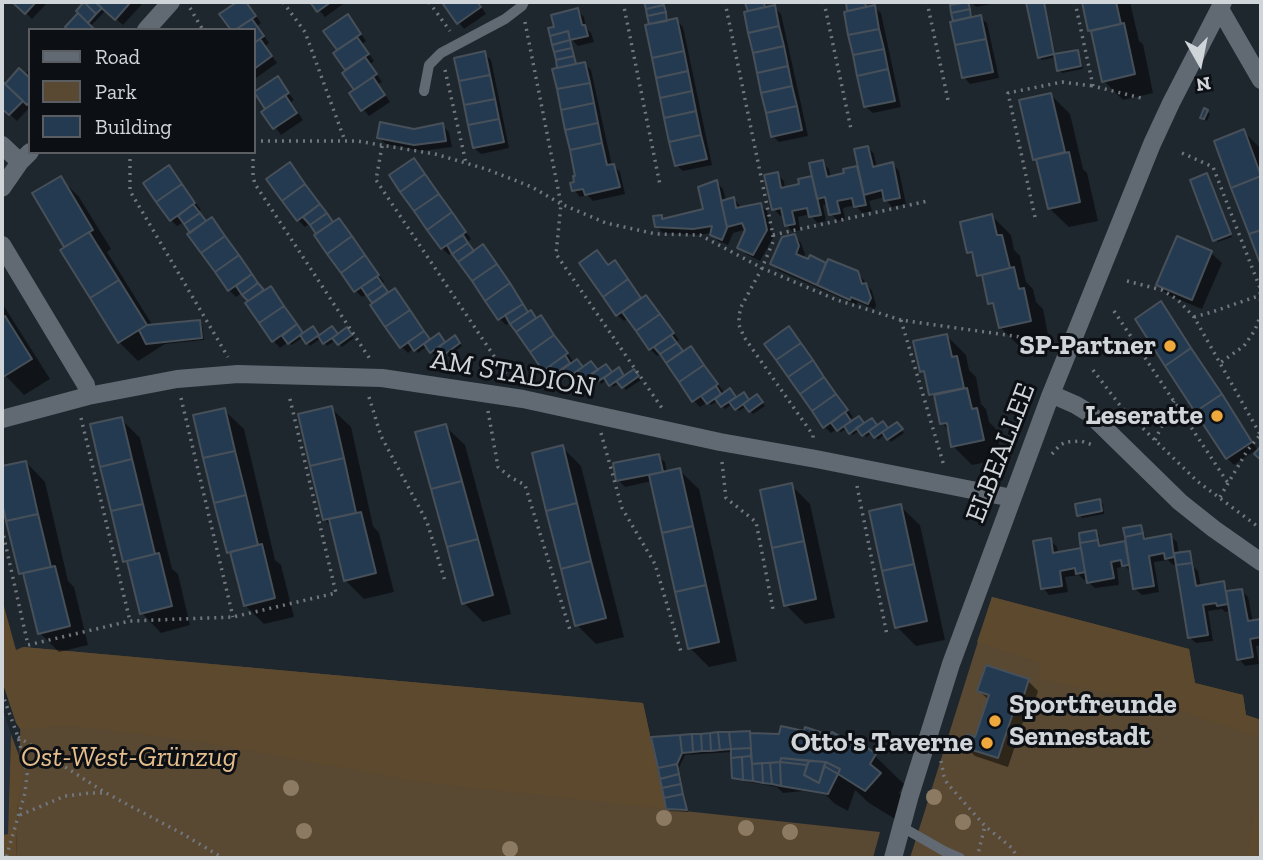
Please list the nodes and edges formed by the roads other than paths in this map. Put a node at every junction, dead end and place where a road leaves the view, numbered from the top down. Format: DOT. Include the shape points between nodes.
graph roads {
  1 [pos="171,2"];
  2 [pos="523,4"];
  3 [pos="1222,5"];
  4 [pos="148,28"];
  5 [pos="1261,80"];
  6 [pos="424,91"];
  7 [pos="2,145"];
  8 [pos="25,157"];
  9 [pos="2,188"];
  10 [pos="2,245"];
  11 [pos="1051,394"];
  12 [pos="83,398"];
  13 [pos="2,419"];
  14 [pos="1012,498"];
  15 [pos="1261,562"];
  16 [pos="902,827"];
  17 [pos="944,855"];
  18 [pos="893,858"];
  19 [pos="960,858"];
  1 -- 4 [label="street"];
  2 -- 6 [label="lane" via="505,19 441,53 429,65"];
  3 -- 5 [label="street"];
  3 -- 11 [label="street, ELBEALLEE" via="1152,145"];
  7 -- 8 [label="street"];
  8 -- 9 [label="street"];
  10 -- 12 [label="street" via="86,385"];
  11 -- 14 [label="street, ELBEALLEE"];
  11 -- 15 [label="street" via="1089,413 1180,502"];
  12 -- 13 [label="street, AM STADION"];
  12 -- 14 [label="street, AM STADION" via="177,379 238,374 382,379 523,400"];
  14 -- 16 [label="street, ELBEALLEE" via="951,664"];
  16 -- 17 [label="lane"];
  16 -- 18 [label="street, ELBEALLEE"];
  17 -- 19 [label="lane"];
}
